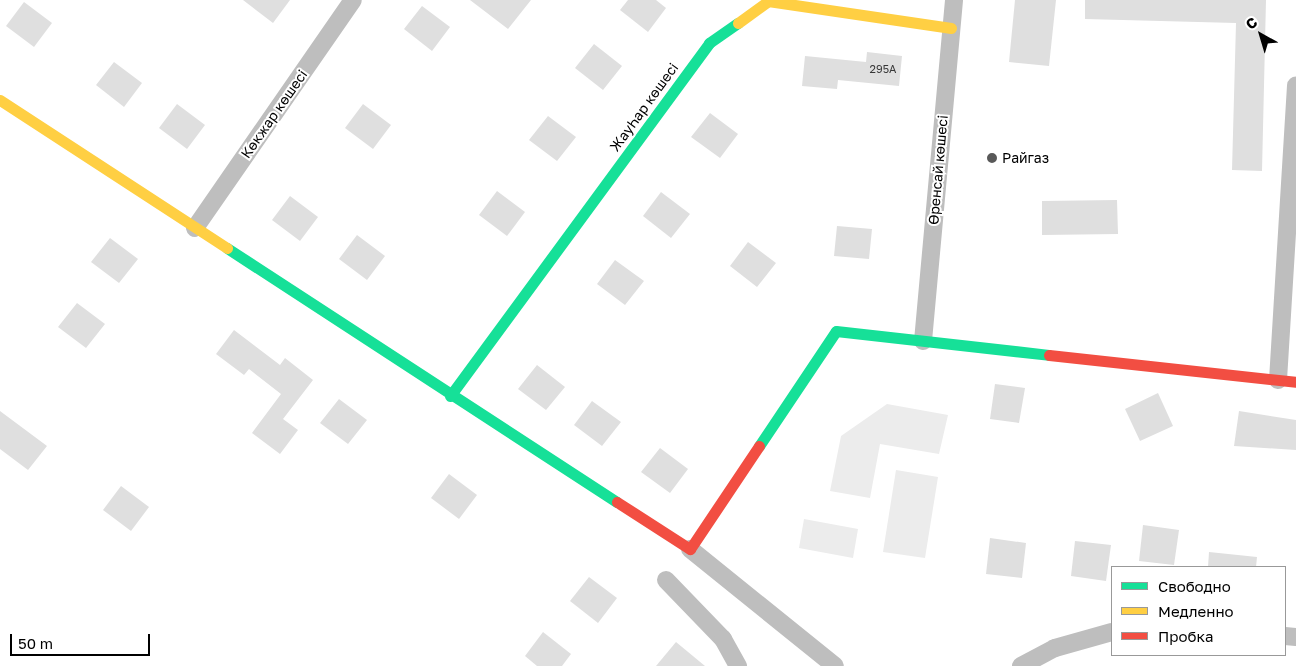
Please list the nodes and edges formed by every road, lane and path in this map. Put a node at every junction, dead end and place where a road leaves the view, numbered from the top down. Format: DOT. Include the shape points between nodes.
graph roads {
  1 [pos="353,0"];
  2 [pos="954,0"];
  3 [pos="951,28"];
  4 [pos="1296,86"];
  5 [pos="0,100"];
  6 [pos="195,228"];
  7 [pos="923,340"];
  8 [pos="1278,380"];
  9 [pos="1296,382"];
  10 [pos="450,396"];
  11 [pos="690,550"];
  12 [pos="666,580"];
  13 [pos="1111,632"];
  14 [pos="738,666"];
  15 [pos="835,666"];
  16 [pos="1021,666"];
  1 -- 6 [label="street, Көкжар көшесі"];
  2 -- 3 [label="street, Өренсай көшесі"];
  3 -- 7 [label="street, Өренсай көшесі"];
  3 -- 10 [label="street, ЖауҺар көшесі" via="768,1 709,43"];
  4 -- 8 [label="street"];
  5 -- 6 [label="street"];
  6 -- 10 [label="street"];
  7 -- 8 [label="street"];
  7 -- 11 [label="street" via="836,331"];
  8 -- 9 [label="street"];
  10 -- 11 [label="street"];
  11 -- 15 [label="street"];
  12 -- 14 [label="street" via="722,639"];
  13 -- 16 [label="street" via="1055,648"];
}
